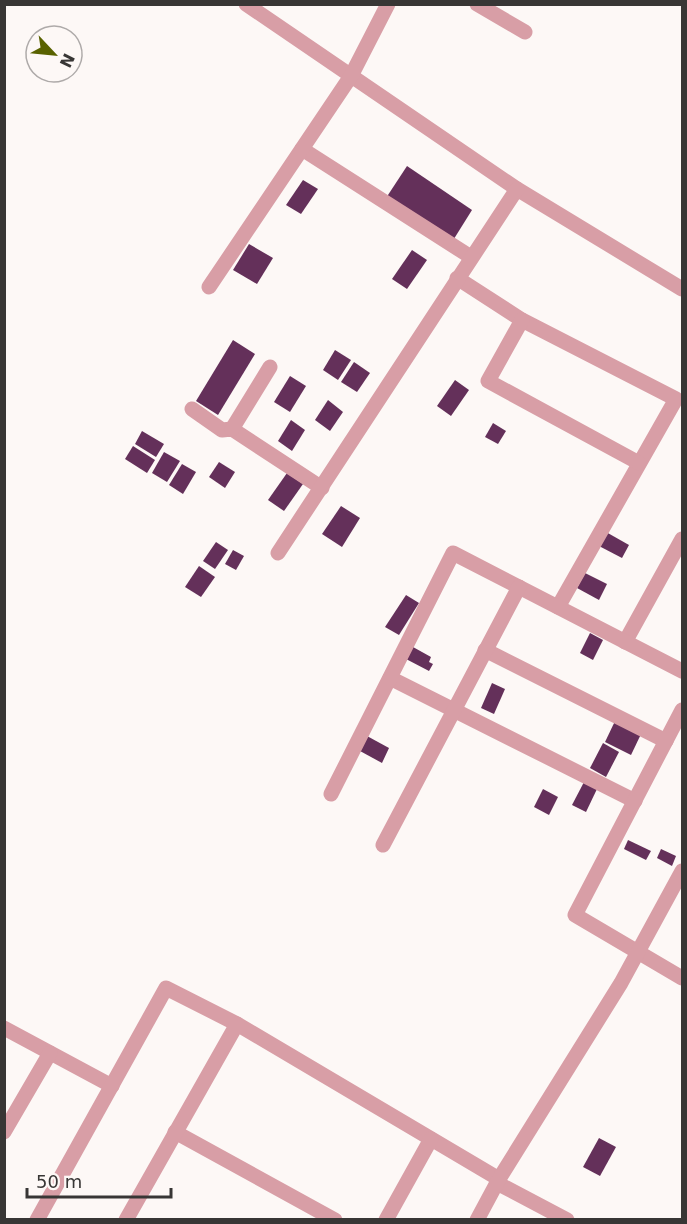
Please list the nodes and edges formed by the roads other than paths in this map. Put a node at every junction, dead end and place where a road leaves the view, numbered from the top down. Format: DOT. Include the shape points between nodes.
graph roads {
  1 [pos="246,4"];
  2 [pos="388,4"];
  3 [pos="477,4"];
  4 [pos="525,32"];
  5 [pos="351,76"];
  6 [pos="302,149"];
  7 [pos="517,189"];
  8 [pos="471,257"];
  9 [pos="457,279"];
  10 [pos="209,287"];
  11 [pos="682,289"];
  12 [pos="522,320"];
  13 [pos="270,367"];
  14 [pos="680,397"];
  15 [pos="192,410"];
  16 [pos="232,429"];
  17 [pos="639,463"];
  18 [pos="322,488"];
  19 [pos="682,539"];
  20 [pos="278,553"];
  21 [pos="519,587"];
  22 [pos="558,607"];
  23 [pos="625,642"];
  24 [pos="485,650"];
  25 [pos="682,671"];
  26 [pos="390,678"];
  27 [pos="454,710"];
  28 [pos="682,710"];
  29 [pos="666,741"];
  30 [pos="331,794"];
  31 [pos="635,801"];
  32 [pos="384,845"];
  33 [pos="682,871"];
  34 [pos="638,953"];
  35 [pos="682,975"];
  36 [pos="237,1024"];
  37 [pos="4,1028"];
  38 [pos="50,1053"];
  39 [pos="112,1086"];
  40 [pos="4,1132"];
  41 [pos="175,1132"];
  42 [pos="431,1139"];
  43 [pos="498,1181"];
  44 [pos="37,1220"];
  45 [pos="126,1220"];
  46 [pos="335,1220"];
  47 [pos="387,1220"];
  48 [pos="477,1220"];
  49 [pos="567,1220"];
  1 -- 5 [label="street"];
  2 -- 5 [label="street"];
  3 -- 4 [label="street"];
  5 -- 6 [label="street"];
  5 -- 7 [label="street"];
  6 -- 8 [label="street"];
  6 -- 10 [label="street"];
  7 -- 8 [label="street"];
  7 -- 11 [label="street"];
  8 -- 9 [label="street"];
  9 -- 12 [label="street"];
  9 -- 18 [label="street"];
  12 -- 14 [label="street"];
  12 -- 17 [label="street" via="488,381"];
  13 -- 16 [label="street"];
  14 -- 17 [label="street"];
  15 -- 16 [label="street" via="222,430"];
  16 -- 18 [label="street"];
  17 -- 22 [label="street"];
  18 -- 20 [label="street"];
  19 -- 23 [label="street"];
  21 -- 22 [label="street"];
  21 -- 24 [label="street"];
  21 -- 26 [label="street" via="453,553"];
  22 -- 23 [label="street"];
  23 -- 25 [label="street"];
  24 -- 27 [label="street"];
  24 -- 29 [label="street"];
  26 -- 27 [label="street"];
  26 -- 30 [label="street"];
  27 -- 31 [label="street"];
  27 -- 32 [label="street"];
  28 -- 29 [label="street"];
  29 -- 31 [label="street"];
  31 -- 34 [label="street" via="575,915"];
  33 -- 34 [label="street"];
  34 -- 35 [label="street"];
  34 -- 43 [label="street"];
  36 -- 39 [label="street" via="166,988"];
  36 -- 41 [label="street"];
  36 -- 42 [label="street"];
  37 -- 38 [label="street"];
  38 -- 39 [label="street"];
  38 -- 40 [label="street"];
  39 -- 44 [label="street"];
  41 -- 45 [label="street"];
  41 -- 46 [label="street"];
  42 -- 43 [label="street"];
  42 -- 47 [label="street"];
  43 -- 48 [label="street"];
  43 -- 49 [label="street"];
}
